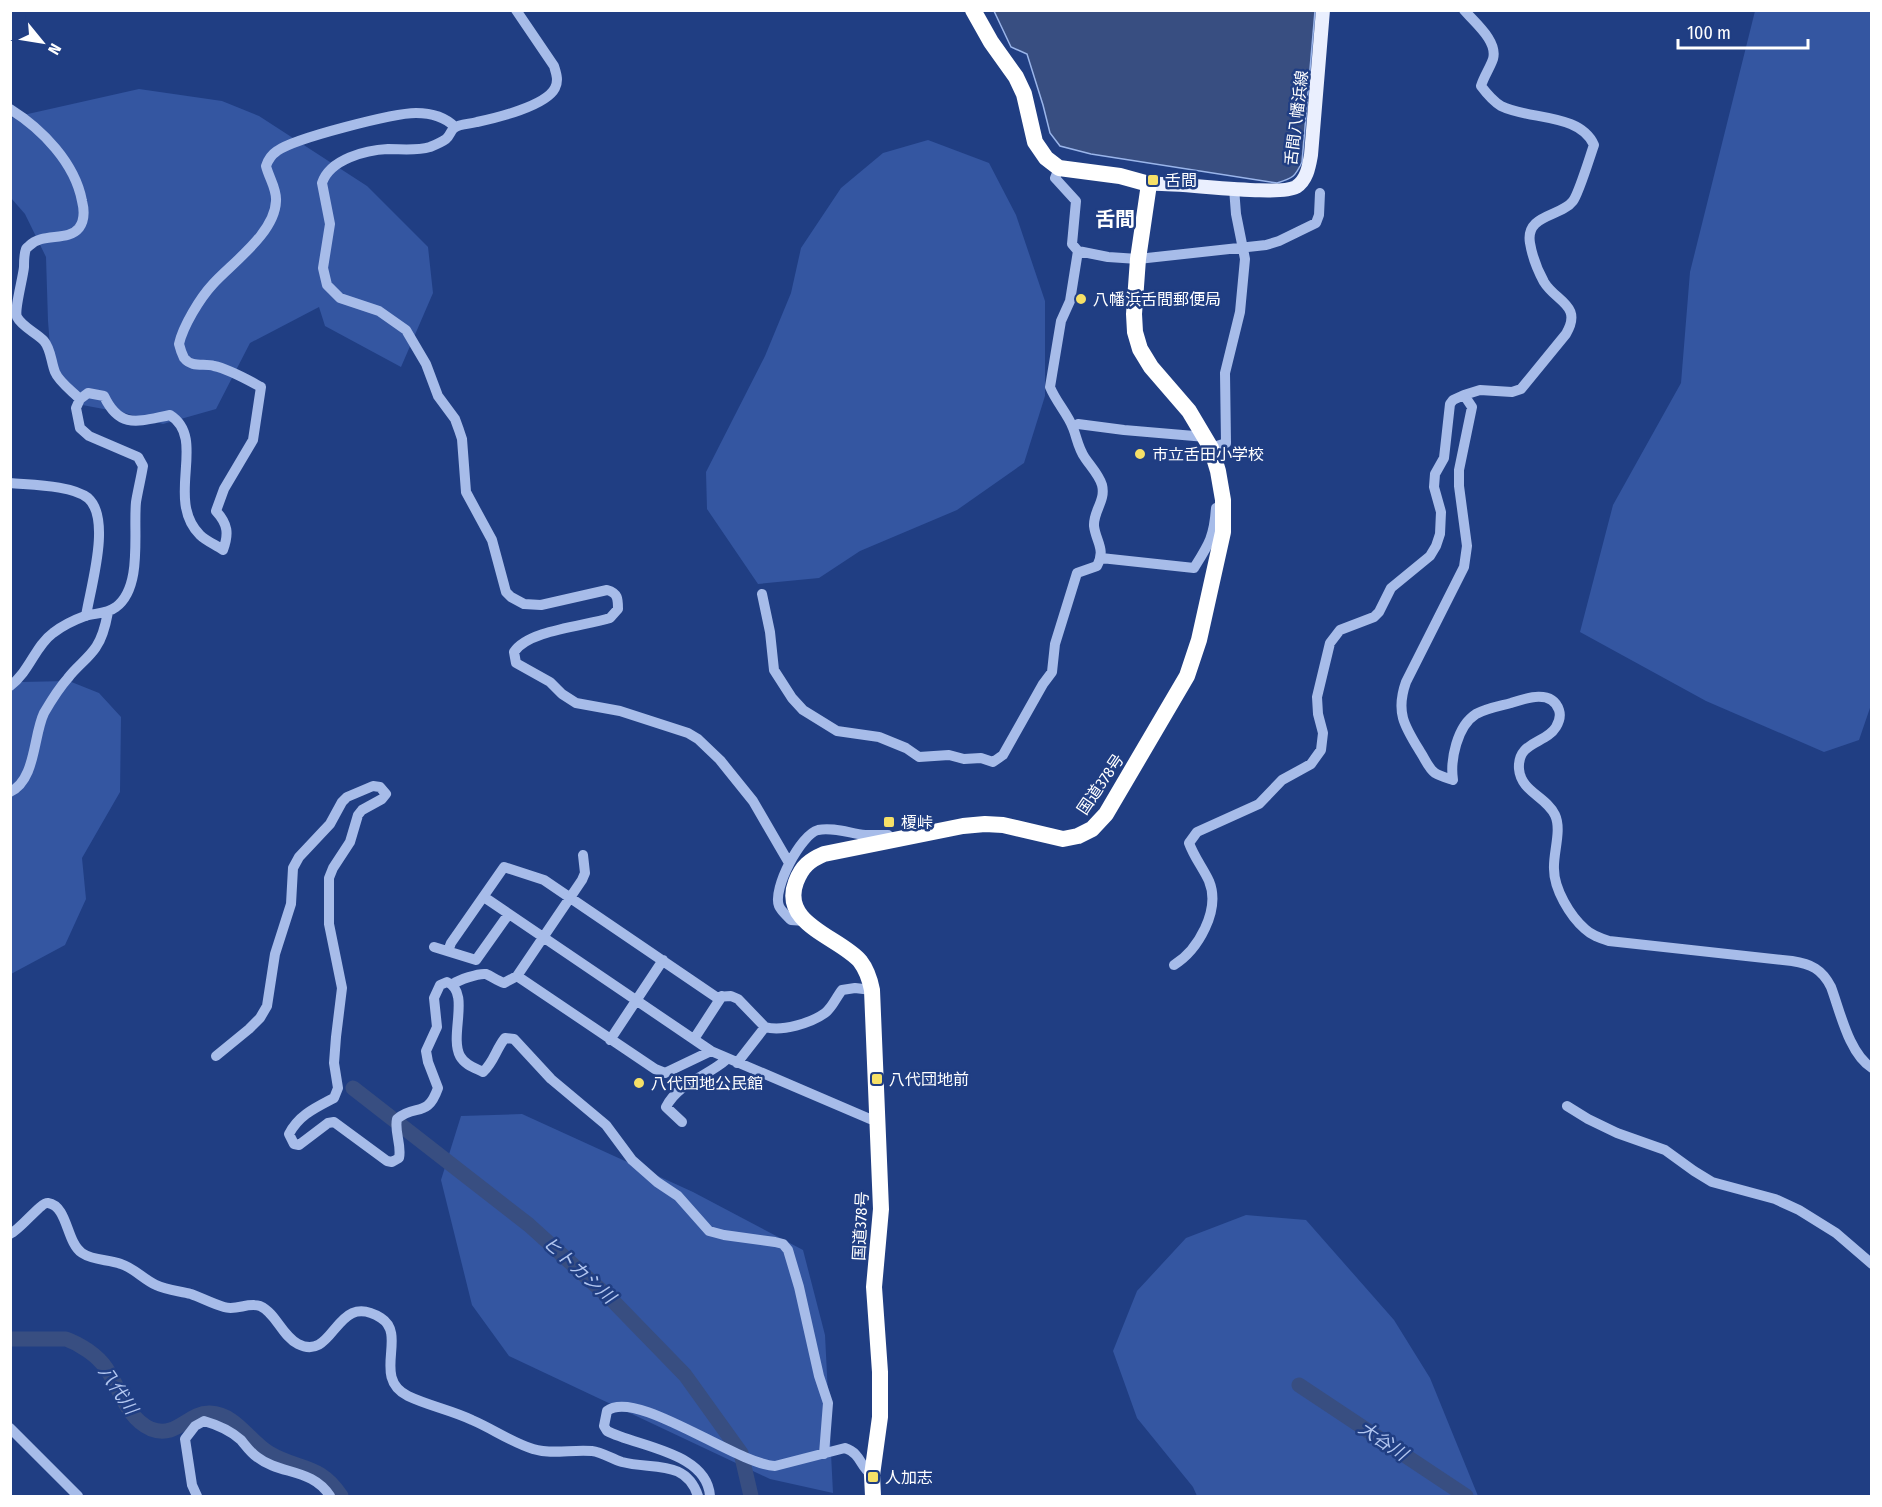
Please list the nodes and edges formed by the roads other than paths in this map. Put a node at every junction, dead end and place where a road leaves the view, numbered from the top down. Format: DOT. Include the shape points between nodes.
graph roads {
  1 [pos="516,10"];
  2 [pos="973,10"];
  3 [pos="1323,10"];
  4 [pos="1464,10"];
  5 [pos="10,109"];
  6 [pos="455,127"];
  7 [pos="1059,168"];
  8 [pos="1149,183"];
  9 [pos="1234,188"];
  10 [pos="1320,193"];
  11 [pos="1244,248"];
  12 [pos="1078,251"];
  13 [pos="1138,258"];
  14 [pos="1464,395"];
  15 [pos="80,399"];
  16 [pos="1073,427"];
  17 [pos="1208,443"];
  18 [pos="10,483"];
  19 [pos="1223,500"];
  20 [pos="1101,558"];
  21 [pos="762,594"];
  22 [pos="108,612"];
  23 [pos="86,616"];
  24 [pos="10,686"];
  25 [pos="10,792"];
  26 [pos="892,841"];
  27 [pos="583,855"];
  28 [pos="789,863"];
  29 [pos="484,897"];
  30 [pos="570,897"];
  31 [pos="508,915"];
  32 [pos="805,921"];
  33 [pos="543,938"];
  34 [pos="434,947"];
  35 [pos="448,951"];
  36 [pos="663,960"];
  37 [pos="1173,965"];
  38 [pos="517,976"];
  39 [pos="453,984"];
  40 [pos="872,990"];
  41 [pos="722,996"];
  42 [pos="637,999"];
  43 [pos="765,1027"];
  44 [pos="694,1039"];
  45 [pos="610,1040"];
  46 [pos="711,1051"];
  47 [pos="216,1056"];
  48 [pos="732,1061"];
  49 [pos="1872,1068"];
  50 [pos="1567,1106"];
  51 [pos="879,1120"];
  52 [pos="682,1122"];
  53 [pos="10,1234"];
  54 [pos="1872,1264"];
  55 [pos="10,1428"];
  56 [pos="824,1454"];
  57 [pos="872,1475"];
  58 [pos="78,1497"];
  59 [pos="197,1497"];
  60 [pos="330,1497"];
  61 [pos="698,1497"];
  62 [pos="710,1497"];
  63 [pos="873,1497"];
  1 -- 6 [label="street" via="554,66 554,90 513,112"];
  2 -- 7 [label="highway" via="1024,94 1035,142"];
  3 -- 9 [label="main road, 舌間八幡浜線" via="1307,172 1296,186 1284,190"];
  4 -- 14 [label="street" via="1494,48 1481,86 1489,97 1502,106 1577,126 1590,135 1594,145 1573,201 1540,219 1529,241 1545,284 1569,309 1572,324 1521,389 1480,390"];
  5 -- 15 [label="street" via="66,162 81,194 84,210 78,230 39,240 26,249 16,314 44,341 56,374"];
  6 -- 15 [label="street" via="441,117 410,113 292,143 267,161 276,208 250,247 203,296 179,344 184,358 198,366 216,366 261,387 253,440 224,489 216,511 225,520 228,536 223,550 201,536 188,516 184,504 186,432 177,419 170,415 137,422 118,417 104,396 91,392"];
  6 -- 28 [label="street" via="446,139 429,147 378,151 330,169 322,183 330,224 323,268 327,285 340,298 398,322 419,351 438,396 455,419 462,440 466,492 492,540 502,583 510,597 541,605 607,590 617,596 618,609 610,618 531,638 514,652 516,663 550,682 576,704 620,711 698,739 753,801"];
  7 -- 8 [label="highway"];
  7 -- 12 [label="street" via="1055,178 1076,201 1072,244"];
  8 -- 9 [label="main road, 舌間八幡浜線"];
  8 -- 13 [label="highway, 国道378号"];
  9 -- 11 [label="street"];
  10 -- 11 [label="street" via="1316,223 1279,241"];
  11 -- 13 [label="street"];
  11 -- 17 [label="street" via="1240,312 1225,373 1226,443"];
  12 -- 13 [label="street"];
  12 -- 16 [label="street" via="1050,387"];
  13 -- 17 [label="highway, 国道378号" via="1134,314 1140,349 1189,411"];
  14 -- 37 [label="street" via="1449,404 1444,458 1435,474 1434,487 1441,512 1436,546 1430,556 1391,588 1379,612 1340,630 1330,643 1317,697 1323,733 1321,750 1311,764 1282,780 1259,804 1209,825 1192,837 1191,850 1210,883 1212,900 1198,942"];
  14 -- 49 [label="street" via="1472,407 1459,470 1466,557 1460,578 1402,695 1403,721 1412,738 1435,773 1453,780 1452,763 1460,735 1478,714 1532,696 1556,704 1560,717 1557,727 1524,751 1519,768 1526,785 1555,815 1556,883 1584,929 1609,941 1792,961 1815,967 1831,987 1855,1050"];
  15 -- 22 [label="street" via="76,408 80,428 88,436 138,457 143,466 136,502 131,579 122,600"];
  16 -- 17 [label="street" via="1078,424"];
  16 -- 20 [label="street" via="1076,442 1103,488 1094,525"];
  17 -- 19 [label="highway, 国道378号"];
  18 -- 23 [label="street" via="66,490 83,496 93,505 98,522 98,548"];
  19 -- 20 [label="street" via="1216,505 1211,541 1194,568"];
  19 -- 26 [label="highway, 国道378号" via="1223,532 1187,676 1106,814 1092,829 1063,839 986,824"];
  20 -- 21 [label="street" via="1097,566 1077,573 1055,644 1052,672 1003,755 993,762 949,755 920,757 879,737 837,731 803,710 774,670"];
  22 -- 23 [label="street"];
  22 -- 25 [label="street" via="97,647 67,678 44,714 28,772 21,785"];
  23 -- 24 [label="street" via="44,640 25,673"];
  26 -- 28 [label="street" via="888,835 816,830"];
  26 -- 32 [label="highway, 国道378号" via="824,854 800,870 793,889 795,907"];
  27 -- 30 [label="street" via="585,873"];
  28 -- 32 [label="street" via="778,905 791,920"];
  29 -- 30 [label="street" via="504,867 544,880"];
  29 -- 31 [label="street"];
  29 -- 35 [label="street"];
  30 -- 33 [label="street"];
  30 -- 36 [label="street"];
  31 -- 33 [label="street"];
  31 -- 35 [label="street" via="476,960"];
  32 -- 40 [label="highway, 国道378号" via="860,962"];
  33 -- 38 [label="street"];
  33 -- 42 [label="street"];
  34 -- 35 [label="street"];
  36 -- 41 [label="street" via="716,997"];
  36 -- 42 [label="street"];
  38 -- 39 [label="street" via="504,983 486,974"];
  38 -- 45 [label="street"];
  39 -- 47 [label="street" via="440,985 434,998 437,1027 426,1051 438,1088 427,1108 396,1119 399,1158 387,1161 334,1122 294,1144 289,1134 294,1125 308,1111 334,1098 338,1088 334,1063 342,988 328,924 328,891 333,868 350,842 358,815 386,794 373,786 342,802 330,824 298,857 267,1006 249,1029"];
  39 -- 56 [label="street" via="459,993 457,1043 460,1056 470,1066 483,1072 505,1038 514,1039 550,1079 606,1125 632,1160 678,1196 709,1231 775,1242 788,1250 828,1403"];
  40 -- 43 [label="street" via="842,990 826,1012 814,1018 791,1027"];
  40 -- 51 [label="highway, 国道378号"];
  41 -- 43 [label="street" via="738,999"];
  41 -- 44 [label="street"];
  42 -- 44 [label="street"];
  42 -- 45 [label="street"];
  43 -- 48 [label="street"];
  44 -- 46 [label="street"];
  45 -- 46 [label="street" via="664,1072"];
  46 -- 48 [label="street"];
  48 -- 51 [label="street"];
  48 -- 52 [label="street" via="672,1095 666,1107"];
  50 -- 54 [label="street" via="1617,1133 1665,1150 1712,1182 1775,1199 1799,1210 1836,1233"];
  51 -- 57 [label="highway, 国道378号" via="881,1209 874,1287 880,1401"];
  53 -- 61 [label="street" via="47,1203 56,1208 75,1248 84,1255 120,1263 158,1286 225,1308 256,1305 303,1346 321,1344 345,1315 358,1310 374,1314 392,1333 391,1378 397,1389 408,1396 473,1420 533,1449 595,1452 621,1461 668,1468 691,1481"];
  55 -- 58 [label="street"];
  56 -- 57 [label="street" via="845,1448 854,1451 864,1470"];
  56 -- 62 [label="street" via="765,1465 640,1410 616,1406 607,1411 607,1431 679,1457 701,1473 710,1488"];
  57 -- 63 [label="highway, 国道378号"];
  59 -- 60 [label="street" via="185,1439 195,1425 204,1421 222,1426 258,1458 324,1486"];
}
